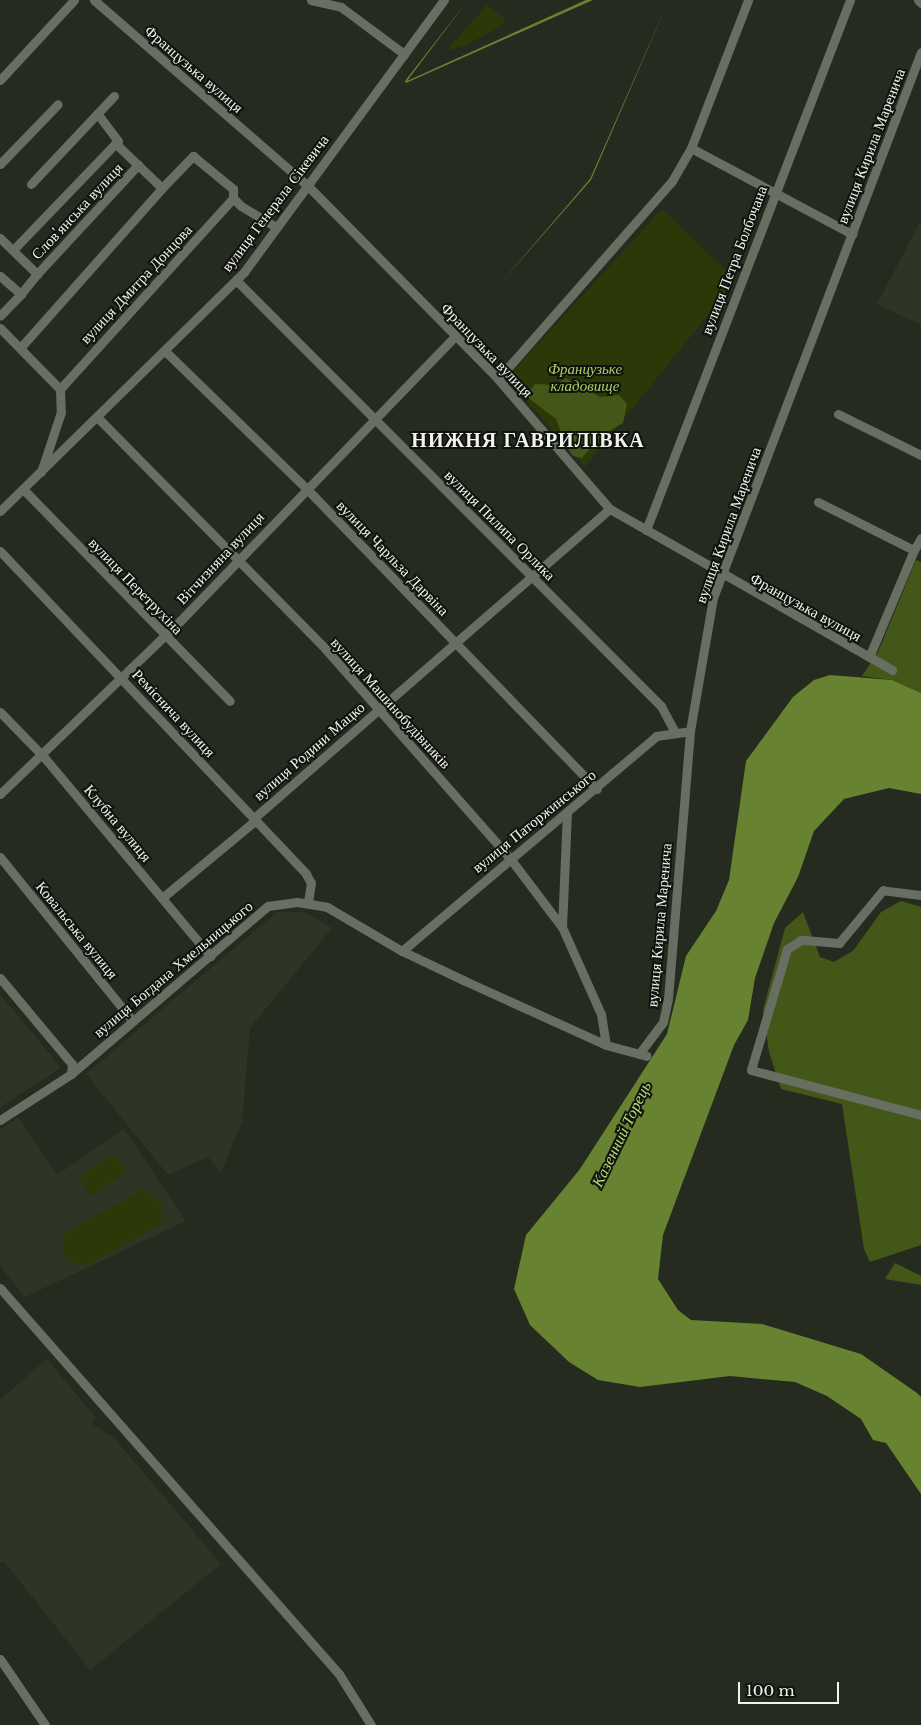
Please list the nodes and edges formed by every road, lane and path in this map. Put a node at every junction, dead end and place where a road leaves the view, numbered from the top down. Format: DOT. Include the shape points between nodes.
graph roads {
  1 [pos="74,0"];
  2 [pos="94,0"];
  3 [pos="311,0"];
  4 [pos="444,0"];
  5 [pos="748,0"];
  6 [pos="850,0"];
  7 [pos="342,4"];
  8 [pos="921,52"];
  9 [pos="404,54"];
  10 [pos="0,80"];
  11 [pos="114,96"];
  12 [pos="58,104"];
  13 [pos="98,114"];
  14 [pos="115,144"];
  15 [pos="691,148"];
  16 [pos="0,164"];
  17 [pos="138,165"];
  18 [pos="31,184"];
  19 [pos="306,184"];
  20 [pos="162,188"];
  21 [pos="774,194"];
  22 [pos="233,198"];
  23 [pos="276,227"];
  24 [pos="852,234"];
  25 [pos="0,238"];
  26 [pos="13,250"];
  27 [pos="37,274"];
  28 [pos="0,276"];
  29 [pos="236,280"];
  30 [pos="21,294"];
  31 [pos="0,316"];
  32 [pos="0,328"];
  33 [pos="455,336"];
  34 [pos="20,347"];
  35 [pos="165,352"];
  36 [pos="498,379"];
  37 [pos="60,389"];
  38 [pos="838,414"];
  39 [pos="98,418"];
  40 [pos="375,419"];
  41 [pos="921,455"];
  42 [pos="41,472"];
  43 [pos="305,487"];
  44 [pos="23,489"];
  45 [pos="818,502"];
  46 [pos="610,509"];
  47 [pos="0,510"];
  48 [pos="646,530"];
  49 [pos="921,538"];
  50 [pos="914,550"];
  51 [pos="0,551"];
  52 [pos="239,560"];
  53 [pos="532,576"];
  54 [pos="721,576"];
  55 [pos="164,636"];
  56 [pos="455,643"];
  57 [pos="869,657"];
  58 [pos="892,670"];
  59 [pos="121,677"];
  60 [pos="230,701"];
  61 [pos="379,709"];
  62 [pos="0,712"];
  63 [pos="674,730"];
  64 [pos="690,731"];
  65 [pos="43,756"];
  66 [pos="597,789"];
  67 [pos="0,794"];
  68 [pos="568,814"];
  69 [pos="255,819"];
  70 [pos="0,857"];
  71 [pos="509,857"];
  72 [pos="921,895"];
  73 [pos="162,898"];
  74 [pos="308,902"];
  75 [pos="562,928"];
  76 [pos="402,952"];
  77 [pos="210,956"];
  78 [pos="0,978"];
  79 [pos="133,1021"];
  80 [pos="606,1045"];
  81 [pos="643,1055"];
  82 [pos="71,1074"];
  83 [pos="921,1115"];
  84 [pos="0,1120"];
  85 [pos="0,1288"];
  86 [pos="0,1659"];
  87 [pos="44,1725"];
  88 [pos="371,1725"];
  1 -- 10 [label="street"];
  2 -- 19 [label="street, Французька вулиця"];
  3 -- 7 [label="street"];
  4 -- 9 [label="street, вулиця Генерала Сікевича"];
  5 -- 15 [label="street"];
  6 -- 21 [label="street, вулиця Петра Болбочана"];
  7 -- 9 [label="street"];
  8 -- 24 [label="street, вулиця Кирила Маренича"];
  9 -- 19 [label="street, вулиця Генерала Сікевича"];
  11 -- 13 [label="street"];
  12 -- 16 [label="street"];
  13 -- 14 [label="street" via="114,132 118,141"];
  13 -- 18 [label="street"];
  14 -- 17 [label="street"];
  14 -- 26 [label="street"];
  15 -- 21 [label="street"];
  15 -- 36 [label="street" via="672,181"];
  17 -- 20 [label="street"];
  17 -- 27 [label="street, Слов'янська вулиця"];
  19 -- 23 [label="street, вулиця Генерала Сікевича"];
  19 -- 33 [label="street, Французька вулиця"];
  20 -- 22 [label="street" via="193,156 233,189"];
  20 -- 34 [label="street"];
  21 -- 24 [label="street"];
  21 -- 48 [label="street, вулиця Петра Болбочана"];
  22 -- 23 [label="street" via="252,215"];
  22 -- 37 [label="street, вулиця Дмитра Донцова"];
  23 -- 29 [label="street, вулиця Генерала Сікевича"];
  24 -- 54 [label="street, вулиця Кирила Маренича"];
  25 -- 26 [label="street, Слов'янська вулиця"];
  26 -- 27 [label="street, Слов'янська вулиця"];
  27 -- 30 [label="street, Слов'янська вулиця"];
  28 -- 30 [label="street"];
  29 -- 35 [label="street, вулиця Генерала Сікевича"];
  29 -- 40 [label="street, вулиця Пилипа Орлика"];
  30 -- 31 [label="street, Слов'янська вулиця"];
  32 -- 34 [label="street"];
  33 -- 36 [label="street, Французька вулиця"];
  33 -- 40 [label="street, Вітчизняна вулиця"];
  34 -- 37 [label="street"];
  35 -- 39 [label="street, вулиця Генерала Сікевича"];
  35 -- 43 [label="street, вулиця Чарльза Дарвіна"];
  36 -- 46 [label="street, Французька вулиця"];
  37 -- 42 [label="street" via="61,412"];
  38 -- 41 [label="street"];
  39 -- 42 [label="street, вулиця Генерала Сікевича"];
  39 -- 52 [label="street, вулиця Машинобудівників"];
  40 -- 43 [label="street, Вітчизняна вулиця"];
  40 -- 53 [label="street, вулиця Пилипа Орлика"];
  42 -- 44 [label="street, вулиця Генерала Сікевича"];
  43 -- 52 [label="street, Вітчизняна вулиця"];
  43 -- 56 [label="street, вулиця Чарльза Дарвіна"];
  44 -- 47 [label="street, вулиця Генерала Сікевича"];
  44 -- 55 [label="street, вулиця Перетрухіна"];
  45 -- 50 [label="street"];
  46 -- 48 [label="street, Французька вулиця"];
  46 -- 53 [label="street, вулиця Родини Мацко"];
  48 -- 54 [label="street, Французька вулиця"];
  49 -- 50 [label="street"];
  50 -- 57 [label="street"];
  51 -- 59 [label="street, Реміснича вулиця"];
  52 -- 55 [label="street, Вітчизняна вулиця"];
  52 -- 61 [label="street, вулиця Машинобудівників"];
  53 -- 56 [label="street, вулиця Родини Мацко"];
  53 -- 63 [label="street, вулиця Пилипа Орлика" via="661,706"];
  54 -- 57 [label="street, Французька вулиця"];
  54 -- 64 [label="street, вулиця Кирила Маренича" via="713,598"];
  55 -- 59 [label="street, Вітчизняна вулиця"];
  55 -- 60 [label="street, вулиця Перетрухіна"];
  56 -- 61 [label="street, вулиця Родини Мацко"];
  56 -- 66 [label="street, вулиця Чарльза Дарвіна"];
  57 -- 58 [label="street, Французька вулиця"];
  59 -- 65 [label="street, Вітчизняна вулиця"];
  59 -- 69 [label="street, Реміснича вулиця"];
  61 -- 69 [label="street, вулиця Родини Мацко"];
  61 -- 71 [label="street, вулиця Машинобудівників"];
  62 -- 65 [label="street, Клубна вулиця"];
  63 -- 64 [label="street, вулиця Паторжинського"];
  63 -- 66 [label="street, вулиця Паторжинського" via="656,736"];
  64 -- 81 [label="street, вулиця Кирила Маренича" via="668,999 663,1022"];
  65 -- 67 [label="street, Вітчизняна вулиця"];
  65 -- 73 [label="street, Клубна вулиця"];
  66 -- 68 [label="street, вулиця Паторжинського"];
  68 -- 71 [label="street, вулиця Паторжинського"];
  68 -- 75 [label="street"];
  69 -- 73 [label="street, вулиця Родини Мацко"];
  69 -- 74 [label="street, Реміснича вулиця" via="306,874 311,883"];
  70 -- 79 [label="street, Ковальська вулиця"];
  71 -- 75 [label="street, вулиця Машинобудівників"];
  71 -- 76 [label="street, вулиця Паторжинського"];
  72 -- 83 [label="street" via="883,890 840,943 801,940 787,949 751,1070"];
  73 -- 77 [label="street, Клубна вулиця"];
  74 -- 76 [label="street, вулиця Богдана Хмельницького" via="327,907"];
  74 -- 77 [label="street, вулиця Богдана Хмельницького" via="268,906"];
  75 -- 80 [label="street, вулиця Машинобудівників" via="601,1014"];
  76 -- 80 [label="street, вулиця Богдана Хмельницького"];
  77 -- 79 [label="street, вулиця Богдана Хмельницького"];
  78 -- 82 [label="street" via="72,1064"];
  79 -- 82 [label="street, вулиця Богдана Хмельницького"];
  80 -- 81 [label="street, вулиця Богдана Хмельницького"];
  82 -- 84 [label="street, вулиця Богдана Хмельницького"];
  85 -- 88 [label="street" via="339,1674"];
  86 -- 87 [label="street"];
}
